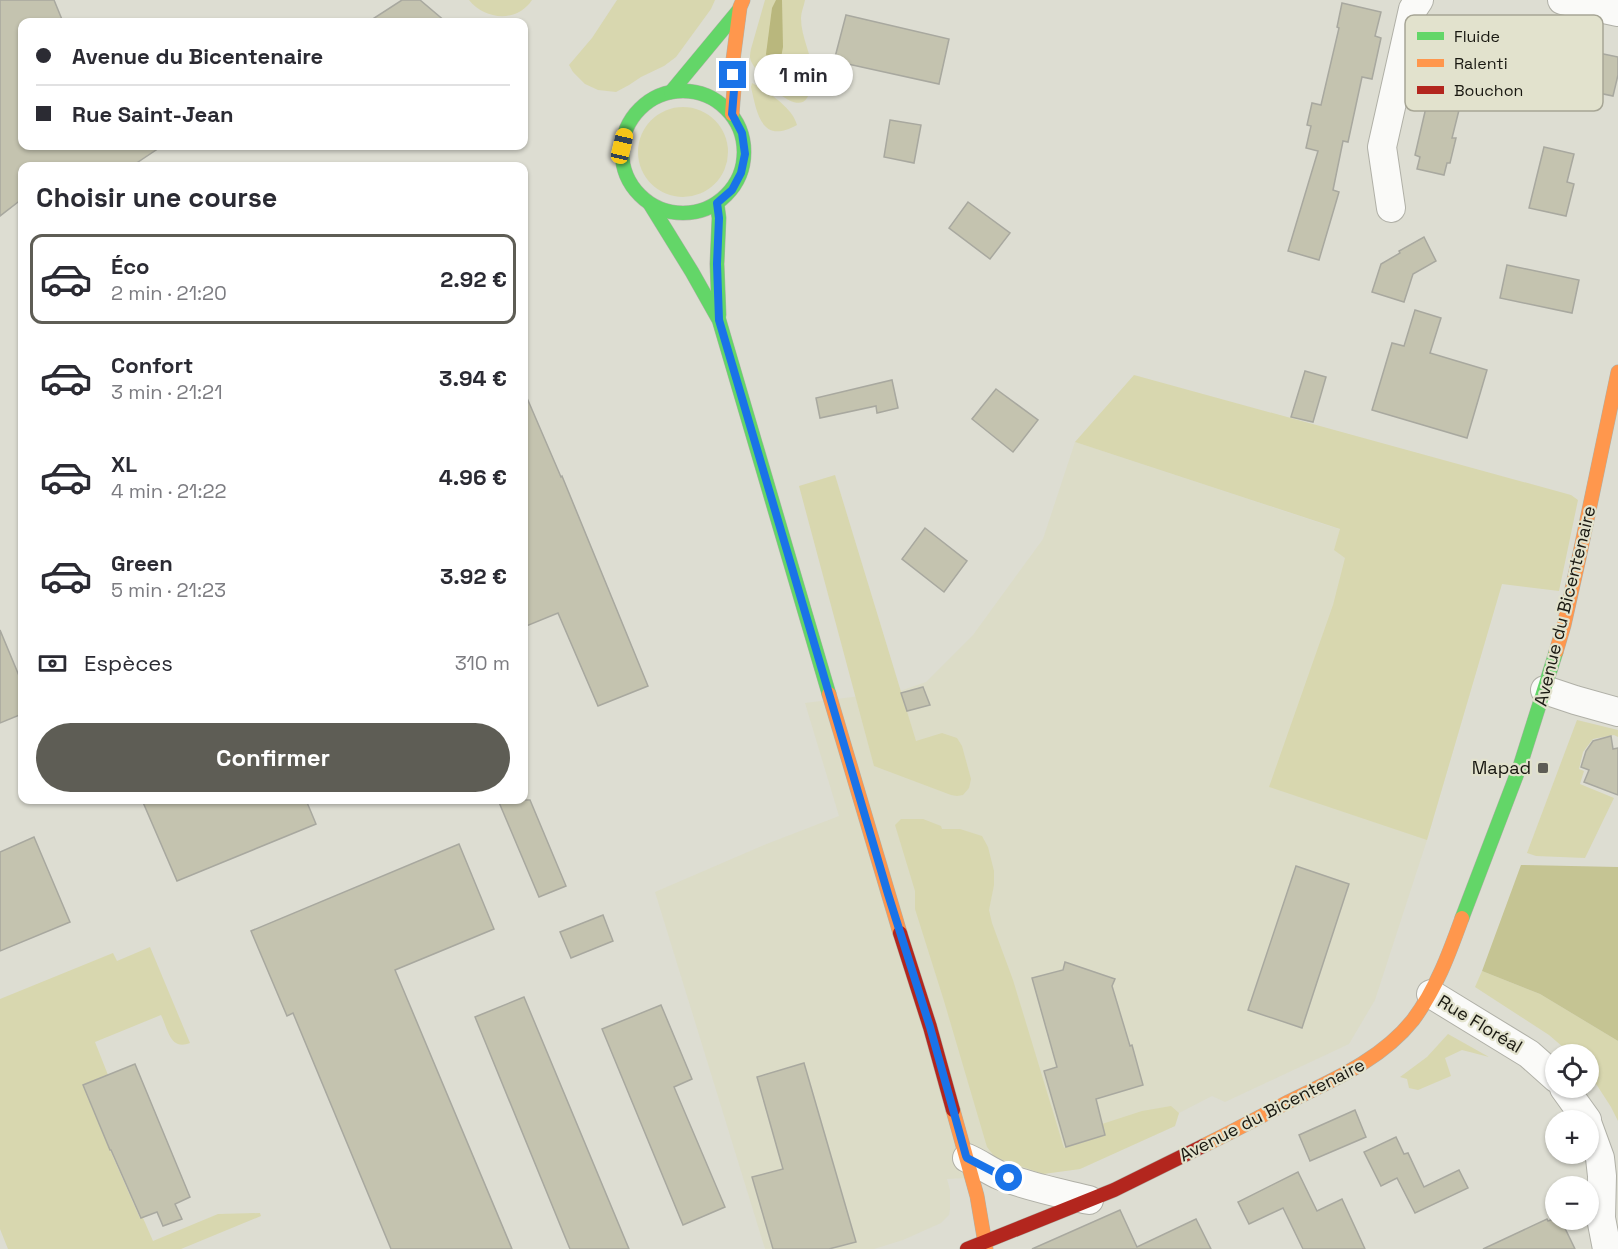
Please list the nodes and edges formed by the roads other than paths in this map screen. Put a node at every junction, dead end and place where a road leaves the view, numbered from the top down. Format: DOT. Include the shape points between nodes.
graph roads {
  1 [pos="1419,0"];
  2 [pos="1562,0"];
  3 [pos="742,4"];
  4 [pos="1618,12"];
  5 [pos="1412,15"];
  6 [pos="1405,45"];
  7 [pos="671,92"];
  8 [pos="732,114"];
  9 [pos="717,203"];
  10 [pos="650,204"];
  11 [pos="1391,208"];
  12 [pos="719,320"];
  13 [pos="1618,372"];
  14 [pos="1545,690"];
  15 [pos="1618,712"];
  16 [pos="1431,994"];
  17 [pos="1545,1068"];
  18 [pos="1599,1155"];
  19 [pos="967,1158"];
  20 [pos="1089,1200"];
  21 [pos="986,1245"];
  22 [pos="968,1249"];
  23 [pos="1606,1249"];
  1 -- 5 [label="street"];
  2 -- 4 [label="street"];
  3 -- 7 [label="street"];
  3 -- 8 [label="street" via="732,60"];
  6 -- 11 [label="street" via="1382,147"];
  7 -- 8 [label="street" via="705,94"];
  7 -- 10 [label="street" via="656,96 633,116 622,146 622,163 628,179"];
  8 -- 9 [label="street" via="742,133 745,154 732,190"];
  9 -- 10 [label="street" via="695,212 672,212"];
  9 -- 12 [label="street"];
  10 -- 12 [label="street"];
  12 -- 19 [label="street"];
  13 -- 14 [label="street, Avenue du Bicentenaire" via="1580,558"];
  14 -- 15 [label="street"];
  14 -- 16 [label="street, Avenue du Bicentenaire" via="1456,937"];
  16 -- 17 [label="street, Rue Floréal" via="1529,1054"];
  16 -- 20 [label="street, Avenue du Bicentenaire" via="1401,1034 1374,1057 1184,1156"];
  18 -- 23 [label="street"];
  19 -- 20 [label="street" via="1000,1175"];
  19 -- 21 [label="street"];
  20 -- 21 [label="street, Avenue du Bicentenaire"];
  21 -- 22 [label="street, Avenue du Bicentenaire"];
}
